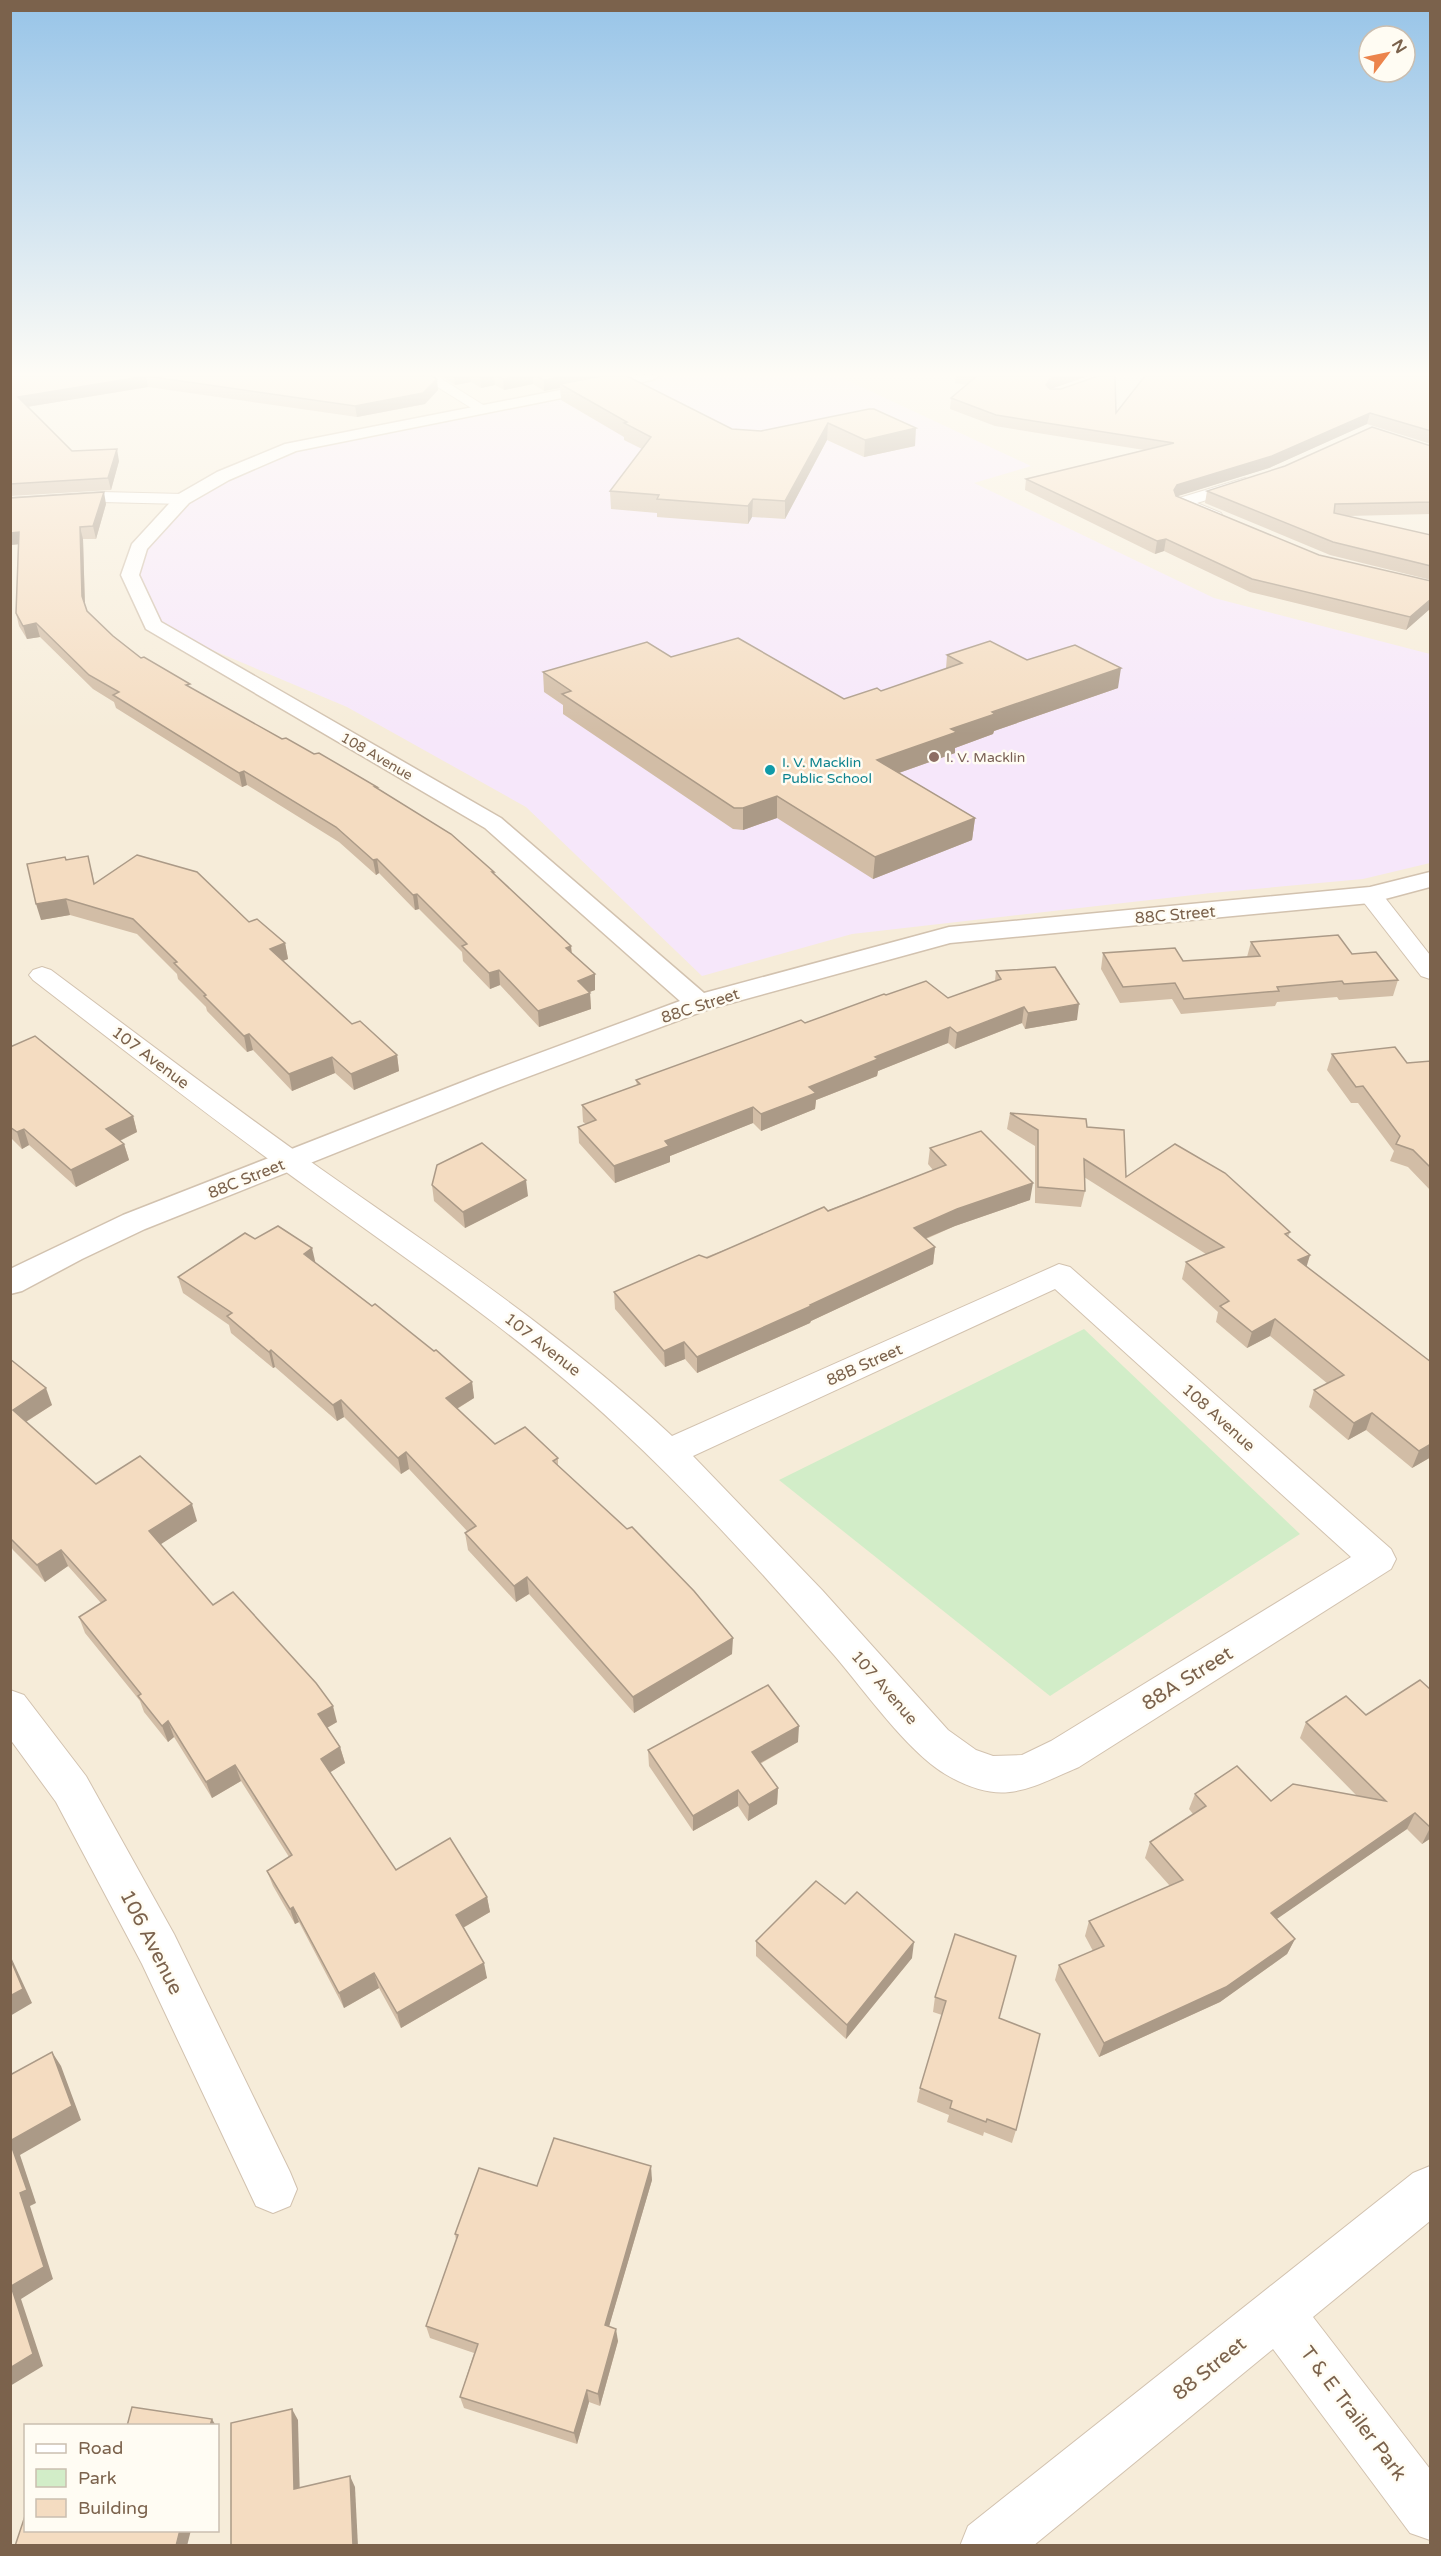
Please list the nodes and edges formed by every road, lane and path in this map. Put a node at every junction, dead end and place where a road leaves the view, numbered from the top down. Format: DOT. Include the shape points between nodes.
graph roads {
  1 [pos="189,495"];
  2 [pos="1206,495"];
  3 [pos="183,499"];
  4 [pos="10,503"];
  5 [pos="1231,524"];
  6 [pos="1431,880"];
  7 [pos="1370,895"];
  8 [pos="1431,971"];
  9 [pos="42,975"];
  10 [pos="699,1003"];
  11 [pos="289,1161"];
  12 [pos="1059,1275"];
  13 [pos="10,1283"];
  14 [pos="669,1452"];
  15 [pos="1378,1559"];
  16 [pos="10,1707"];
  17 [pos="987,1774"];
  18 [pos="273,2189"];
  19 [pos="1431,2190"];
  20 [pos="1278,2313"];
  21 [pos="1431,2513"];
  22 [pos="988,2546"];
  1 -- 3 [label="street, 108 Avenue"];
  2 -- 5 [label="street" via="1182,503"];
  3 -- 4 [label="street" via="102,497"];
  3 -- 10 [label="street, 108 Avenue" via="138,548 130,575 153,625 493,823"];
  6 -- 7 [label="street, 88C Street"];
  7 -- 8 [label="street"];
  7 -- 10 [label="street, 88C Street" via="950,935"];
  9 -- 11 [label="street, 107 Avenue"];
  10 -- 11 [label="street, 88C Street"];
  11 -- 13 [label="street, 88C Street" via="134,1222"];
  11 -- 14 [label="street, 107 Avenue" via="511,1318"];
  12 -- 14 [label="street, 88B Street"];
  12 -- 15 [label="street, 108 Avenue"];
  14 -- 17 [label="street, 107 Avenue" via="768,1555 934,1743 956,1761"];
  15 -- 17 [label="street, 88A Street" via="1065,1754 1017,1774"];
  16 -- 18 [label="street, 106 Avenue" via="77,1799 158,1949"];
  19 -- 20 [label="street, 88 Street"];
  20 -- 21 [label="street, T & E Trailer Park"];
  20 -- 22 [label="street, 88 Street"];
}
